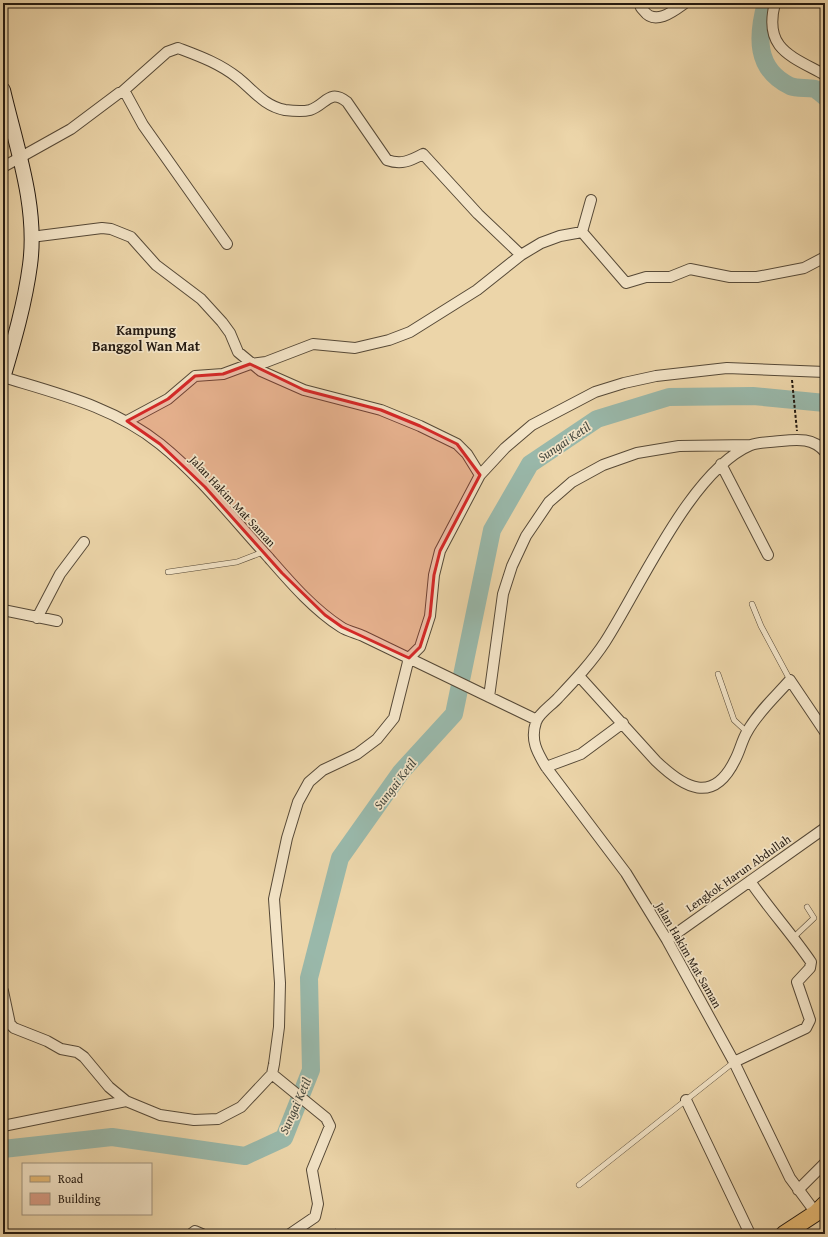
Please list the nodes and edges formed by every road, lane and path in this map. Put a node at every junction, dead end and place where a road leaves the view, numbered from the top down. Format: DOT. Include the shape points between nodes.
graph roads {
  1 [pos="640,3"];
  2 [pos="685,3"];
  3 [pos="775,3"];
  4 [pos="825,75"];
  5 [pos="3,90"];
  6 [pos="122,92"];
  7 [pos="19,158"];
  8 [pos="3,167"];
  9 [pos="591,200"];
  10 [pos="582,232"];
  11 [pos="31,237"];
  12 [pos="227,244"];
  13 [pos="521,255"];
  14 [pos="825,257"];
  15 [pos="250,364"];
  16 [pos="825,372"];
  17 [pos="3,377"];
  18 [pos="793,383"];
  19 [pos="127,421"];
  20 [pos="798,434"];
  21 [pos="752,445"];
  22 [pos="824,448"];
  23 [pos="721,464"];
  24 [pos="480,475"];
  25 [pos="84,542"];
  26 [pos="263,552"];
  27 [pos="768,555"];
  28 [pos="168,572"];
  29 [pos="752,604"];
  30 [pos="3,610"];
  31 [pos="37,618"];
  32 [pos="57,621"];
  33 [pos="410,658"];
  34 [pos="718,674"];
  35 [pos="580,676"];
  36 [pos="790,680"];
  37 [pos="489,697"];
  38 [pos="537,720"];
  39 [pos="623,723"];
  40 [pos="747,732"];
  41 [pos="825,732"];
  42 [pos="546,767"];
  43 [pos="825,828"];
  44 [pos="750,880"];
  45 [pos="807,907"];
  46 [pos="794,937"];
  47 [pos="667,940"];
  48 [pos="3,991"];
  49 [pos="734,1062"];
  50 [pos="272,1074"];
  51 [pos="686,1100"];
  52 [pos="126,1101"];
  53 [pos="3,1126"];
  54 [pos="825,1163"];
  55 [pos="579,1185"];
  56 [pos="798,1190"];
  57 [pos="820,1208"];
  58 [pos="293,1233"];
  59 [pos="191,1234"];
  60 [pos="202,1234"];
  61 [pos="750,1234"];
  62 [pos="784,1234"];
  1 -- 2 [label="street" via="647,15 654,18 669,14"];
  3 -- 4 [label="street" via="771,21 777,44 796,59"];
  5 -- 7 [label="main road"];
  6 -- 7 [label="street" via="71,129"];
  6 -- 12 [label="street" via="128,95 143,125"];
  6 -- 13 [label="street" via="167,52 178,48 218,64 238,78 256,96 283,109 310,110 332,96 340,96 347,102 387,160 398,164 423,154 478,214"];
  7 -- 8 [label="street"];
  7 -- 11 [label="main road" via="27,190"];
  9 -- 10 [label="street"];
  10 -- 13 [label="street" via="541,243"];
  10 -- 14 [label="street" via="626,282 646,277 670,277 690,269 730,277 757,277 804,268"];
  11 -- 15 [label="street" via="102,228 131,237 156,265 201,299 230,333 238,352"];
  11 -- 17 [label="main road" via="31,264 16,334"];
  13 -- 15 [label="street" via="478,290 410,332 355,348 313,344 266,362"];
  15 -- 19 [label="street" via="223,374 195,376 168,398"];
  15 -- 24 [label="street" via="304,390 382,410 420,426 457,444 468,454"];
  16 -- 24 [label="street" via="727,368 656,376 624,383 595,392 532,425 505,448"];
  17 -- 19 [label="street, Jalan Hakim Mat Saman" via="88,402"];
  18 -- 20 [label="path"];
  19 -- 26 [label="street, Jalan Hakim Mat Saman" via="160,444 188,470"];
  21 -- 22 [label="street" via="798,439 810,441"];
  21 -- 23 [label="street"];
  21 -- 37 [label="street" via="679,446 637,454 603,465 572,482 549,502 526,536 512,566 504,594"];
  23 -- 27 [label="street"];
  23 -- 35 [label="street" via="670,530 605,643"];
  24 -- 33 [label="street" via="440,552 434,575 430,616 420,647"];
  25 -- 31 [label="street" via="60,574"];
  26 -- 28 [label="lane" via="237,562"];
  26 -- 33 [label="street, Jalan Hakim Mat Saman" via="301,593 342,627"];
  29 -- 36 [label="lane"];
  30 -- 31 [label="street"];
  31 -- 32 [label="street"];
  33 -- 37 [label="street, Jalan Hakim Mat Saman"];
  33 -- 50 [label="street" via="394,718 377,739 357,754 324,770 309,782 298,802 287,838 274,899 280,983 279,1027"];
  34 -- 40 [label="lane" via="734,720"];
  35 -- 38 [label="street"];
  35 -- 39 [label="street"];
  36 -- 40 [label="street"];
  36 -- 41 [label="street"];
  37 -- 38 [label="street, Jalan Hakim Mat Saman"];
  38 -- 42 [label="street, Jalan Hakim Mat Saman" via="533,733 536,749"];
  39 -- 40 [label="street" via="666,771 698,789 708,789 722,779 735,761"];
  39 -- 42 [label="street" via="581,754"];
  42 -- 47 [label="street, Jalan Hakim Mat Saman" via="626,873"];
  43 -- 44 [label="street, Lengkok Harun Abdullah"];
  44 -- 46 [label="street" via="770,911"];
  44 -- 47 [label="street, Lengkok Harun Abdullah"];
  45 -- 46 [label="lane" via="814,918"];
  46 -- 49 [label="street" via="811,962 810,968 798,982 809,1015 809,1024 806,1028"];
  47 -- 49 [label="street, Jalan Hakim Mat Saman"];
  48 -- 52 [label="street" via="10,1024 14,1028 60,1049 77,1052"];
  49 -- 51 [label="lane"];
  49 -- 56 [label="street, Jalan Hakim Mat Saman"];
  50 -- 52 [label="street" via="241,1107 218,1119 194,1120 160,1115"];
  50 -- 58 [label="street" via="326,1118 330,1126 311,1176 318,1204 315,1217"];
  51 -- 55 [label="lane"];
  51 -- 61 [label="street"];
  52 -- 53 [label="street"];
  54 -- 56 [label="street"];
  56 -- 57 [label="street, Jalan Hakim Mat Saman"];
  57 -- 62 [label="main road"];
  59 -- 60 [label="street" via="195,1231"];
}
